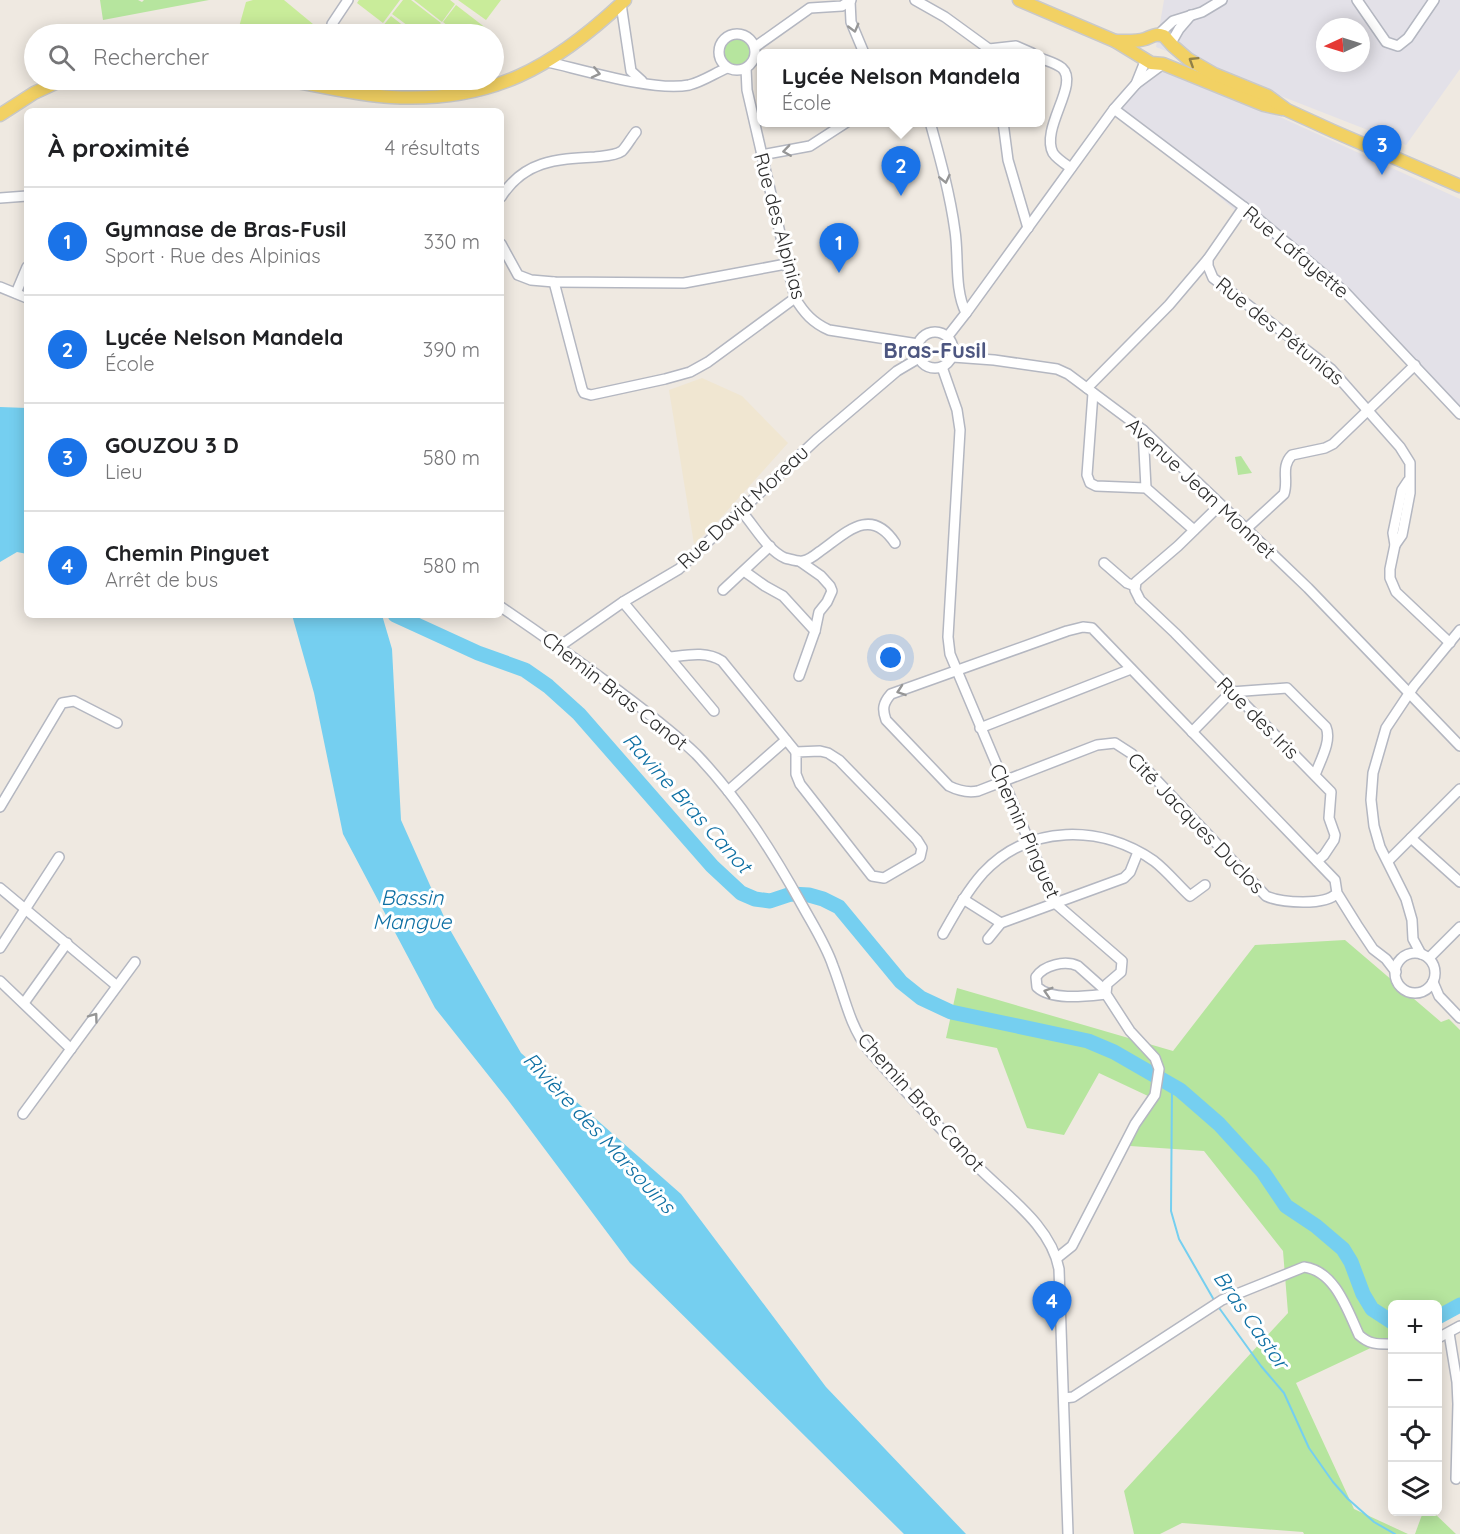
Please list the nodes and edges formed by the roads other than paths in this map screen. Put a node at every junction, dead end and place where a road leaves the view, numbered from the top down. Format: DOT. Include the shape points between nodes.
graph roads {
  1 [pos="348,0"];
  2 [pos="851,0"];
  3 [pos="915,0"];
  4 [pos="1222,0"];
  5 [pos="1357,0"];
  6 [pos="1434,0"];
  7 [pos="1025,1"];
  8 [pos="623,2"];
  9 [pos="1191,15"];
  10 [pos="332,24"];
  11 [pos="1160,34"];
  12 [pos="1147,39"];
  13 [pos="1115,40"];
  14 [pos="753,43"];
  15 [pos="1172,44"];
  16 [pos="862,49"];
  17 [pos="988,49"];
  18 [pos="1001,49"];
  19 [pos="1022,49"];
  20 [pos="720,59"];
  21 [pos="1146,59"];
  22 [pos="1045,60"];
  23 [pos="548,62"];
  24 [pos="1163,64"];
  25 [pos="746,68"];
  26 [pos="731,69"];
  27 [pos="709,76"];
  28 [pos="504,82"];
  29 [pos="644,82"];
  30 [pos="1136,84"];
  31 [pos="41,90"];
  32 [pos="340,90"];
  33 [pos="478,90"];
  34 [pos="747,90"];
  35 [pos="1114,109"];
  36 [pos="1287,110"];
  37 [pos="0,115"];
  38 [pos="841,127"];
  39 [pos="931,127"];
  40 [pos="1004,127"];
  41 [pos="636,132"];
  42 [pos="761,154"];
  43 [pos="1071,168"];
  44 [pos="1460,186"];
  45 [pos="504,193"];
  46 [pos="24,196"];
  47 [pos="0,198"];
  48 [pos="1244,207"];
  49 [pos="1028,228"];
  50 [pos="504,249"];
  51 [pos="1208,259"];
  52 [pos="786,264"];
  53 [pos="24,274"];
  54 [pos="554,282"];
  55 [pos="0,287"];
  56 [pos="16,293"];
  57 [pos="24,297"];
  58 [pos="795,298"];
  59 [pos="966,313"];
  60 [pos="948,336"];
  61 [pos="918,344"];
  62 [pos="952,357"];
  63 [pos="919,358"];
  64 [pos="1416,365"];
  65 [pos="942,367"];
  66 [pos="1090,391"];
  67 [pos="1369,410"];
  68 [pos="1460,414"];
  69 [pos="1143,430"];
  70 [pos="1146,489"];
  71 [pos="1220,505"];
  72 [pos="741,511"];
  73 [pos="1246,529"];
  74 [pos="1194,530"];
  75 [pos="896,543"];
  76 [pos="770,546"];
  77 [pos="801,562"];
  78 [pos="1104,563"];
  79 [pos="744,571"];
  80 [pos="1135,586"];
  81 [pos="723,590"];
  82 [pos="623,602"];
  83 [pos="504,609"];
  84 [pos="1460,630"];
  85 [pos="815,631"];
  86 [pos="1450,643"];
  87 [pos="560,646"];
  88 [pos="670,657"];
  89 [pos="1131,669"];
  90 [pos="957,672"];
  91 [pos="799,676"];
  92 [pos="1231,692"];
  93 [pos="1408,694"];
  94 [pos="714,711"];
  95 [pos="117,723"];
  96 [pos="980,728"];
  97 [pos="1192,732"];
  98 [pos="786,740"];
  99 [pos="1460,746"];
  100 [pos="796,752"];
  101 [pos="1315,775"];
  102 [pos="1003,783"];
  103 [pos="1460,789"];
  104 [pos="728,791"];
  105 [pos="0,807"];
  106 [pos="1411,838"];
  107 [pos="1028,842"];
  108 [pos="1138,852"];
  109 [pos="58,857"];
  110 [pos="1317,861"];
  111 [pos="1388,861"];
  112 [pos="1460,882"];
  113 [pos="1205,885"];
  114 [pos="0,888"];
  115 [pos="1336,893"];
  116 [pos="963,899"];
  117 [pos="1055,903"];
  118 [pos="26,909"];
  119 [pos="1001,923"];
  120 [pos="1460,927"];
  121 [pos="943,934"];
  122 [pos="988,939"];
  123 [pos="1413,939"];
  124 [pos="67,943"];
  125 [pos="0,948"];
  126 [pos="1409,954"];
  127 [pos="1425,956"];
  128 [pos="1386,959"];
  129 [pos="1400,960"];
  130 [pos="135,962"];
  131 [pos="1396,972"];
  132 [pos="0,981"];
  133 [pos="1433,982"];
  134 [pos="117,986"];
  135 [pos="1424,991"];
  136 [pos="1106,992"];
  137 [pos="1440,996"];
  138 [pos="24,1003"];
  139 [pos="1460,1018"];
  140 [pos="71,1049"];
  141 [pos="23,1114"];
  142 [pos="1057,1258"];
  143 [pos="1460,1326"];
  144 [pos="1449,1333"];
  145 [pos="1442,1336"];
  146 [pos="1388,1344"];
  147 [pos="1064,1398"];
  148 [pos="1456,1479"];
  149 [pos="1068,1534"];
  1 -- 10 [label="street"];
  2 -- 14 [label="street" via="842,6 810,8"];
  2 -- 16 [label="street, one-way" via="851,22"];
  3 -- 17 [label="street"];
  4 -- 9 [label="street"];
  5 -- 6 [label="street" via="1386,42 1398,46"];
  7 -- 13 [label="main road"];
  8 -- 23 [label="main road" via="578,42"];
  8 -- 29 [label="street" via="631,71"];
  9 -- 11 [label="street" via="1173,21"];
  9 -- 15 [label="street"];
  11 -- 12 [label="main road"];
  11 -- 15 [label="main road"];
  12 -- 13 [label="main road"];
  12 -- 21 [label="main road" via="1142,49"];
  13 -- 21 [label="main road"];
  14 -- 20 [label="street" via="741,34 730,35 721,42"];
  14 -- 25 [label="street" via="755,57"];
  15 -- 24 [label="main road" via="1171,57"];
  36 -- 15 [label="main road, one-way" via="1268,96 1214,74"];
  18 -- 19 [label="street"];
  20 -- 26 [label="street"];
  20 -- 27 [label="street"];
  21 -- 24 [label="main road"];
  21 -- 30 [label="street"];
  22 -- 43 [label="street" via="1061,67 1066,75 1050,140 1055,156"];
  23 -- 28 [label="main road"];
  23 -- 29 [label="street, one-way"];
  24 -- 30 [label="street"];
  24 -- 36 [label="main road" via="1264,105"];
  25 -- 26 [label="street"];
  25 -- 34 [label="street, Rue des Alpinias"];
  26 -- 27 [label="street"];
  26 -- 34 [label="street, Rue des Alpinias"];
  27 -- 29 [label="street" via="682,86"];
  30 -- 35 [label="street"];
  31 -- 37 [label="main road"];
  32 -- 33 [label="main road" via="390,97"];
  34 -- 42 [label="street, Rue des Alpinias"];
  35 -- 43 [label="street"];
  35 -- 48 [label="street, Rue Lafayette"];
  36 -- 44 [label="main road"];
  38 -- 42 [label="street, one-way" via="810,146"];
  39 -- 59 [label="street, one-way" via="950,203"];
  40 -- 49 [label="street" via="1008,160"];
  41 -- 45 [label="street" via="616,154 542,163 514,180"];
  42 -- 52 [label="street, Rue des Alpinias"];
  43 -- 49 [label="street"];
  46 -- 47 [label="street"];
  48 -- 51 [label="street, Rue des Pétunias"];
  48 -- 64 [label="street, Rue Lafayette" via="1346,293"];
  49 -- 59 [label="street"];
  50 -- 54 [label="street" via="518,275"];
  51 -- 66 [label="street"];
  51 -- 67 [label="street, Rue des Pétunias" via="1213,278 1332,369"];
  52 -- 54 [label="street" via="684,283"];
  52 -- 58 [label="street, Rue des Alpinias"];
  53 -- 56 [label="street"];
  54 -- 58 [label="street" via="582,389 591,395 690,372"];
  55 -- 56 [label="street"];
  56 -- 57 [label="street"];
  58 -- 61 [label="street, Rue des Alpinias" via="818,326"];
  59 -- 60 [label="street"];
  60 -- 61 [label="street" via="929,332"];
  60 -- 62 [label="street" via="954,348"];
  61 -- 63 [label="street"];
  62 -- 65 [label="street"];
  62 -- 66 [label="street, Avenue Jean Monnet" via="1057,369"];
  63 -- 65 [label="street" via="929,367"];
  63 -- 72 [label="street, Rue David Moreau" via="897,371 816,440"];
  64 -- 67 [label="street"];
  64 -- 68 [label="street, Rue Lafayette"];
  65 -- 90 [label="street, Chemin Pinguet" via="960,430 948,637"];
  66 -- 69 [label="street, Avenue Jean Monnet"];
  66 -- 70 [label="street" via="1090,483"];
  67 -- 73 [label="street" via="1333,444 1292,455 1284,468 1284,494"];
  67 -- 86 [label="street, Rue des Pétunias" via="1407,458 1410,469 1393,534 1392,585"];
  69 -- 70 [label="street"];
  69 -- 71 [label="street, Avenue Jean Monnet"];
  70 -- 74 [label="street"];
  71 -- 73 [label="street, Avenue Jean Monnet"];
  71 -- 74 [label="street"];
  72 -- 76 [label="street"];
  72 -- 82 [label="street, Rue David Moreau" via="679,569"];
  73 -- 93 [label="street, Avenue Jean Monnet"];
  74 -- 80 [label="street"];
  75 -- 77 [label="street" via="876,525 866,523"];
  76 -- 77 [label="street" via="784,557"];
  76 -- 79 [label="street"];
  77 -- 85 [label="street" via="821,576 832,591 819,612"];
  78 -- 80 [label="street, Rue des Iris" via="1127,584"];
  79 -- 81 [label="street"];
  79 -- 85 [label="street" via="783,596"];
  80 -- 92 [label="street, Rue des Iris" via="1140,600"];
  82 -- 87 [label="street, Rue David Moreau"];
  82 -- 88 [label="street"];
  83 -- 87 [label="street, Chemin Bras Canot"];
  84 -- 86 [label="street"];
  85 -- 91 [label="street"];
  86 -- 93 [label="street"];
  87 -- 104 [label="street, Chemin Bras Canot" via="664,726"];
  88 -- 94 [label="street"];
  88 -- 98 [label="street" via="698,654 722,661"];
  89 -- 90 [label="street, Cité Jacques Duclos" via="1099,634 1083,627"];
  89 -- 96 [label="street"];
  89 -- 97 [label="street, Cité Jacques Duclos"];
  90 -- 96 [label="street, Chemin Pinguet"];
  90 -- 102 [label="street, Cité Jacques Duclos, one-way" via="891,694 883,706 886,720 956,790 970,792"];
  92 -- 97 [label="street"];
  92 -- 101 [label="street, Rue des Iris"];
  92 -- 101 [label="street" via="1282,688 1292,692 1328,731"];
  93 -- 99 [label="street, Avenue Jean Monnet"];
  93 -- 111 [label="street" via="1386,728 1373,773 1374,826"];
  95 -- 105 [label="street" via="74,701 63,703"];
  96 -- 102 [label="street, Chemin Pinguet"];
  97 -- 110 [label="street, Cité Jacques Duclos"];
  98 -- 100 [label="street"];
  98 -- 104 [label="street"];
  100 -- 100 [label="street" via="800,784 872,876 884,879 920,857 922,848 917,840 839,760 820,751"];
  101 -- 110 [label="street, Rue des Iris" via="1332,795 1329,818 1335,835 1330,848"];
  102 -- 107 [label="street, Chemin Pinguet"];
  102 -- 115 [label="street, Cité Jacques Duclos" via="1097,745 1115,743 1132,754 1266,896 1286,902 1328,899"];
  103 -- 106 [label="street"];
  104 -- 142 [label="street, Chemin Bras Canot" via="765,842 803,907 832,962 848,1011 866,1046 976,1165 1033,1220"];
  106 -- 111 [label="street"];
  106 -- 112 [label="street"];
  107 -- 108 [label="street" via="1051,835 1087,835 1113,840"];
  107 -- 116 [label="street" via="994,863"];
  107 -- 117 [label="street, Chemin Pinguet"];
  108 -- 113 [label="street" via="1155,862 1190,896"];
  108 -- 117 [label="street" via="1127,876"];
  109 -- 118 [label="street"];
  110 -- 115 [label="street, Cité Jacques Duclos" via="1335,880"];
  111 -- 123 [label="street" via="1406,899"];
  114 -- 118 [label="street"];
  115 -- 128 [label="street, Cité Jacques Duclos" via="1373,949"];
  116 -- 119 [label="street"];
  116 -- 121 [label="street"];
  117 -- 119 [label="street"];
  117 -- 136 [label="street, Chemin Pinguet" via="1122,961 1121,972 1107,984"];
  118 -- 124 [label="street"];
  118 -- 125 [label="street"];
  119 -- 122 [label="street"];
  120 -- 127 [label="street"];
  123 -- 126 [label="street"];
  123 -- 127 [label="street"];
  124 -- 134 [label="street"];
  124 -- 138 [label="street"];
  126 -- 127 [label="street"];
  126 -- 129 [label="street"];
  127 -- 133 [label="street" via="1435,972"];
  128 -- 129 [label="street"];
  128 -- 131 [label="street, Cité Jacques Duclos"];
  129 -- 131 [label="street"];
  130 -- 134 [label="street"];
  131 -- 135 [label="street" via="1404,989"];
  132 -- 138 [label="street"];
  133 -- 135 [label="street"];
  133 -- 137 [label="street"];
  140 -- 134 [label="street, one-way"];
  135 -- 137 [label="street"];
  136 -- 136 [label="street, one-way" via="1072,997 1045,992 1037,987 1036,977 1045,969 1073,964"];
  136 -- 142 [label="street" via="1160,1069 1155,1095 1135,1124 1072,1246"];
  137 -- 139 [label="street"];
  138 -- 140 [label="street"];
  140 -- 141 [label="street"];
  142 -- 147 [label="street, Chemin Bras Canot"];
  143 -- 144 [label="street"];
  144 -- 145 [label="street"];
  144 -- 148 [label="street" via="1457,1382"];
  146 -- 147 [label="street" via="1365,1341 1325,1275 1304,1267 1222,1300 1073,1397"];
  147 -- 149 [label="street, Chemin Bras Canot"];
}
